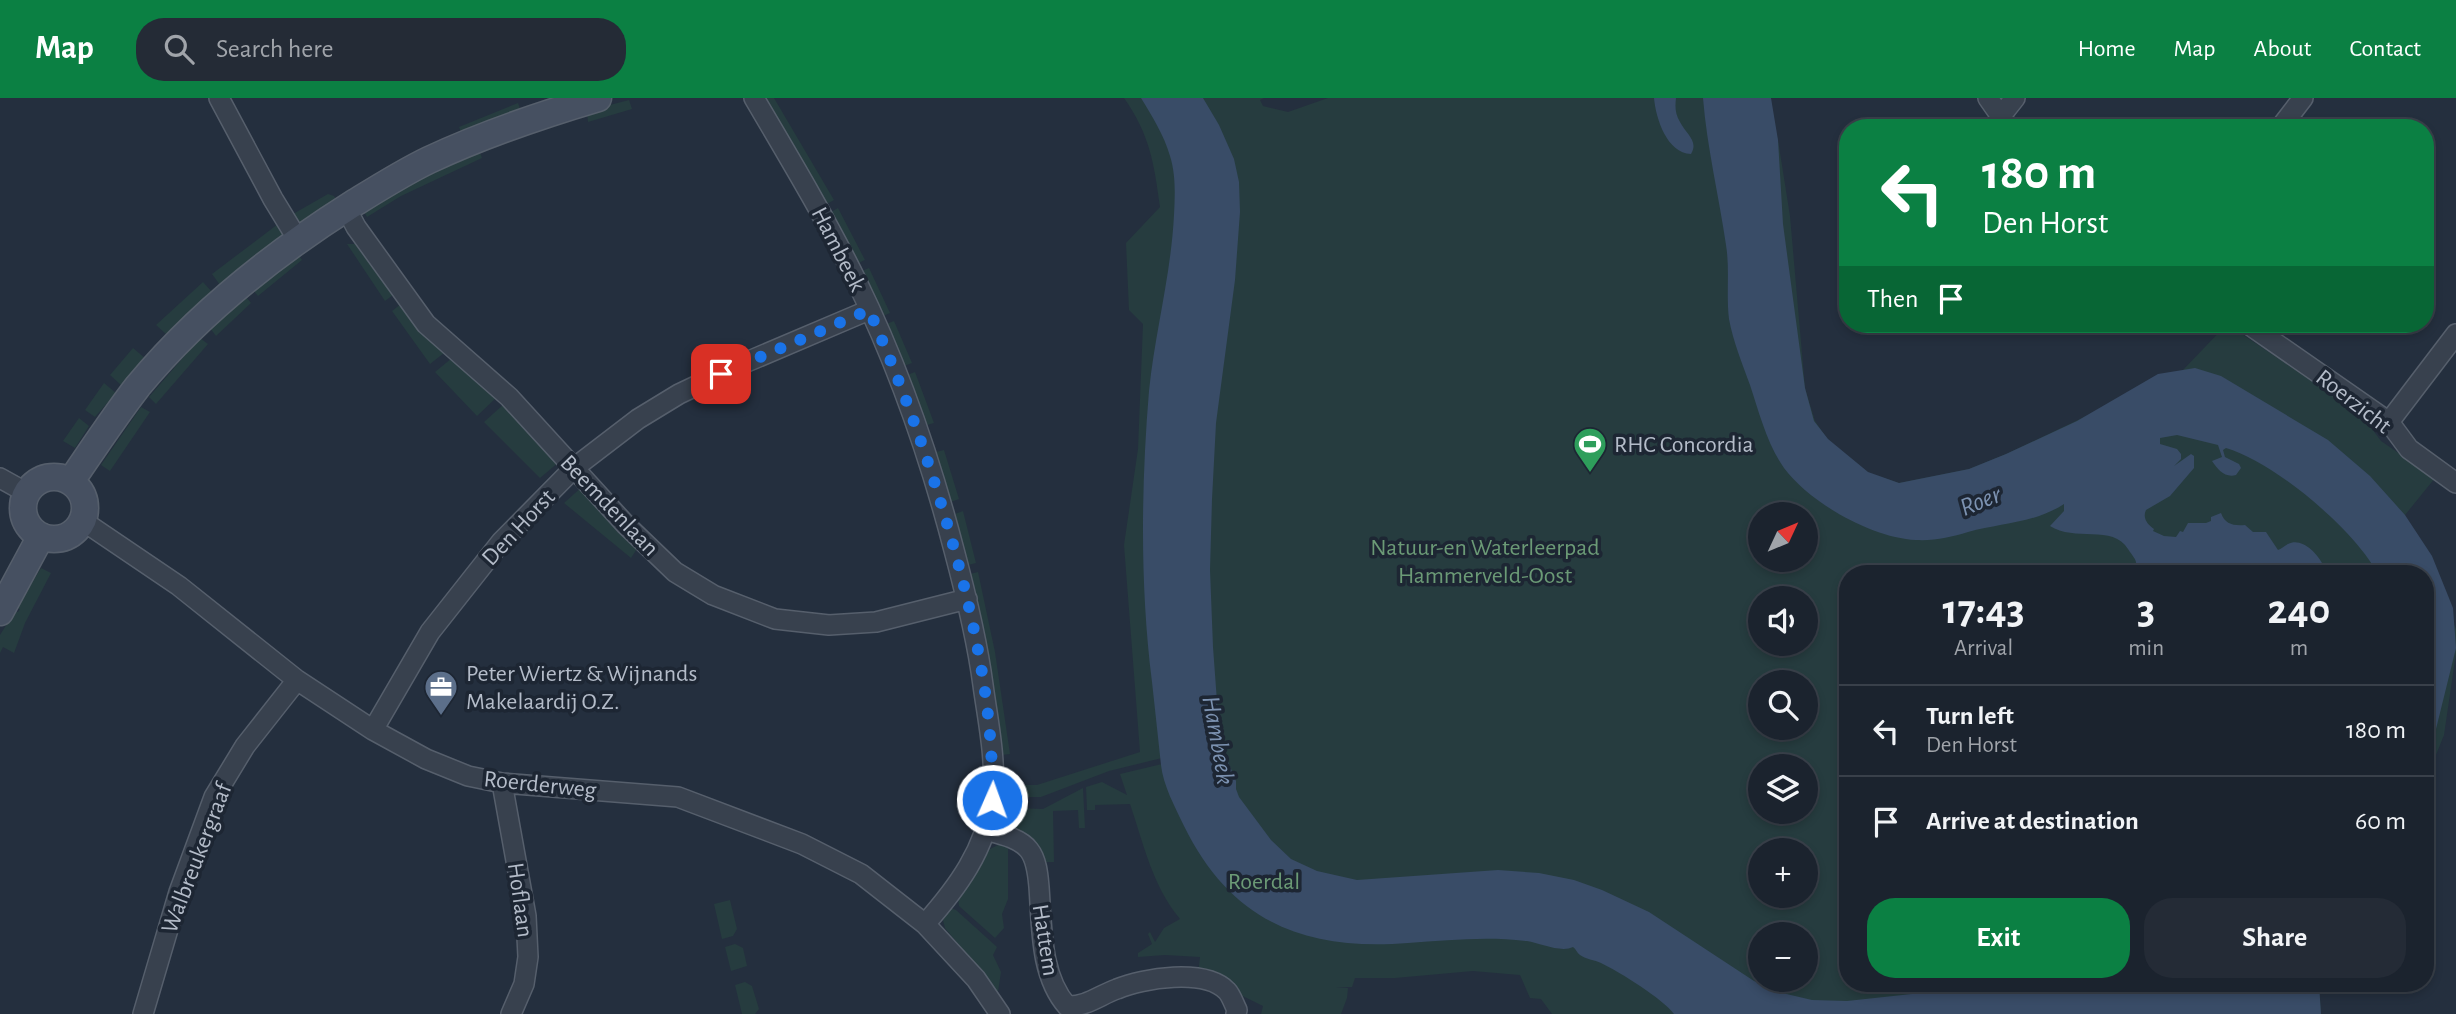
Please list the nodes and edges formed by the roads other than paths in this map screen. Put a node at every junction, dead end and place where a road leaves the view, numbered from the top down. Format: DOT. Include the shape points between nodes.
graph roads {
  1 [pos="219,98"];
  2 [pos="598,98"];
  3 [pos="754,98"];
  4 [pos="1988,98"];
  5 [pos="2015,98"];
  6 [pos="2303,98"];
  7 [pos="2003,119"];
  8 [pos="2006,119"];
  9 [pos="2287,119"];
  10 [pos="346,208"];
  11 [pos="298,240"];
  12 [pos="869,310"];
  13 [pos="2261,333"];
  14 [pos="2456,334"];
  15 [pos="2389,422"];
  16 [pos="574,468"];
  17 [pos="0,478"];
  18 [pos="71,481"];
  19 [pos="2456,483"];
  20 [pos="27,493"];
  21 [pos="83,521"];
  22 [pos="41,536"];
  23 [pos="967,599"];
  24 [pos="0,612"];
  25 [pos="297,680"];
  26 [pos="373,730"];
  27 [pos="502,783"];
  28 [pos="985,831"];
  29 [pos="925,924"];
  30 [pos="143,1014"];
  31 [pos="511,1014"];
  32 [pos="1000,1014"];
  33 [pos="1236,1014"];
  1 -- 11 [label="street"];
  2 -- 10 [label="main road" via="467,143"];
  3 -- 12 [label="street, Hambeek" via="812,195"];
  4 -- 7 [label="street"];
  5 -- 8 [label="street"];
  6 -- 9 [label="street"];
  10 -- 11 [label="main road"];
  10 -- 16 [label="street, Beemdenlaan" via="426,324 509,397"];
  11 -- 18 [label="main road" via="186,333 132,395"];
  12 -- 16 [label="street, Den Horst" via="679,394"];
  12 -- 23 [label="street, Hambeek" via="916,423"];
  13 -- 15 [label="street, Roerzicht"];
  14 -- 15 [label="street"];
  15 -- 19 [label="street, Roerzicht" via="2409,449"];
  16 -- 23 [label="street, Beemdenlaan" via="675,572 713,594 775,619 829,625 876,622"];
  16 -- 26 [label="street, Den Horst" via="501,542 430,632"];
  17 -- 20 [label="street"];
  18 -- 20 [label="main road" via="47,478"];
  18 -- 21 [label="main road" via="83,496"];
  20 -- 22 [label="main road" via="24,516"];
  21 -- 22 [label="main road" via="66,537"];
  21 -- 25 [label="street, Roerderweg" via="179,586"];
  22 -- 24 [label="main road"];
  23 -- 28 [label="street, Hambeek" via="993,761"];
  25 -- 26 [label="street, Roerderweg"];
  25 -- 30 [label="street, Walbreukergraaf" via="245,746 214,797 179,892"];
  26 -- 27 [label="street, Roerderweg" via="426,759 468,776"];
  27 -- 29 [label="street, Roerderweg" via="678,797 802,845 861,874"];
  27 -- 31 [label="street, Hoflaan" via="526,916 528,957 524,984"];
  28 -- 29 [label="street, Hambeek" via="972,863"];
  28 -- 33 [label="street, Hattem" via="1008,836 1029,850 1037,870 1045,954 1055,992 1067,1006 1079,1007 1119,988 1187,976 1227,990"];
  29 -- 32 [label="street, Roerderweg" via="976,979"];
}
